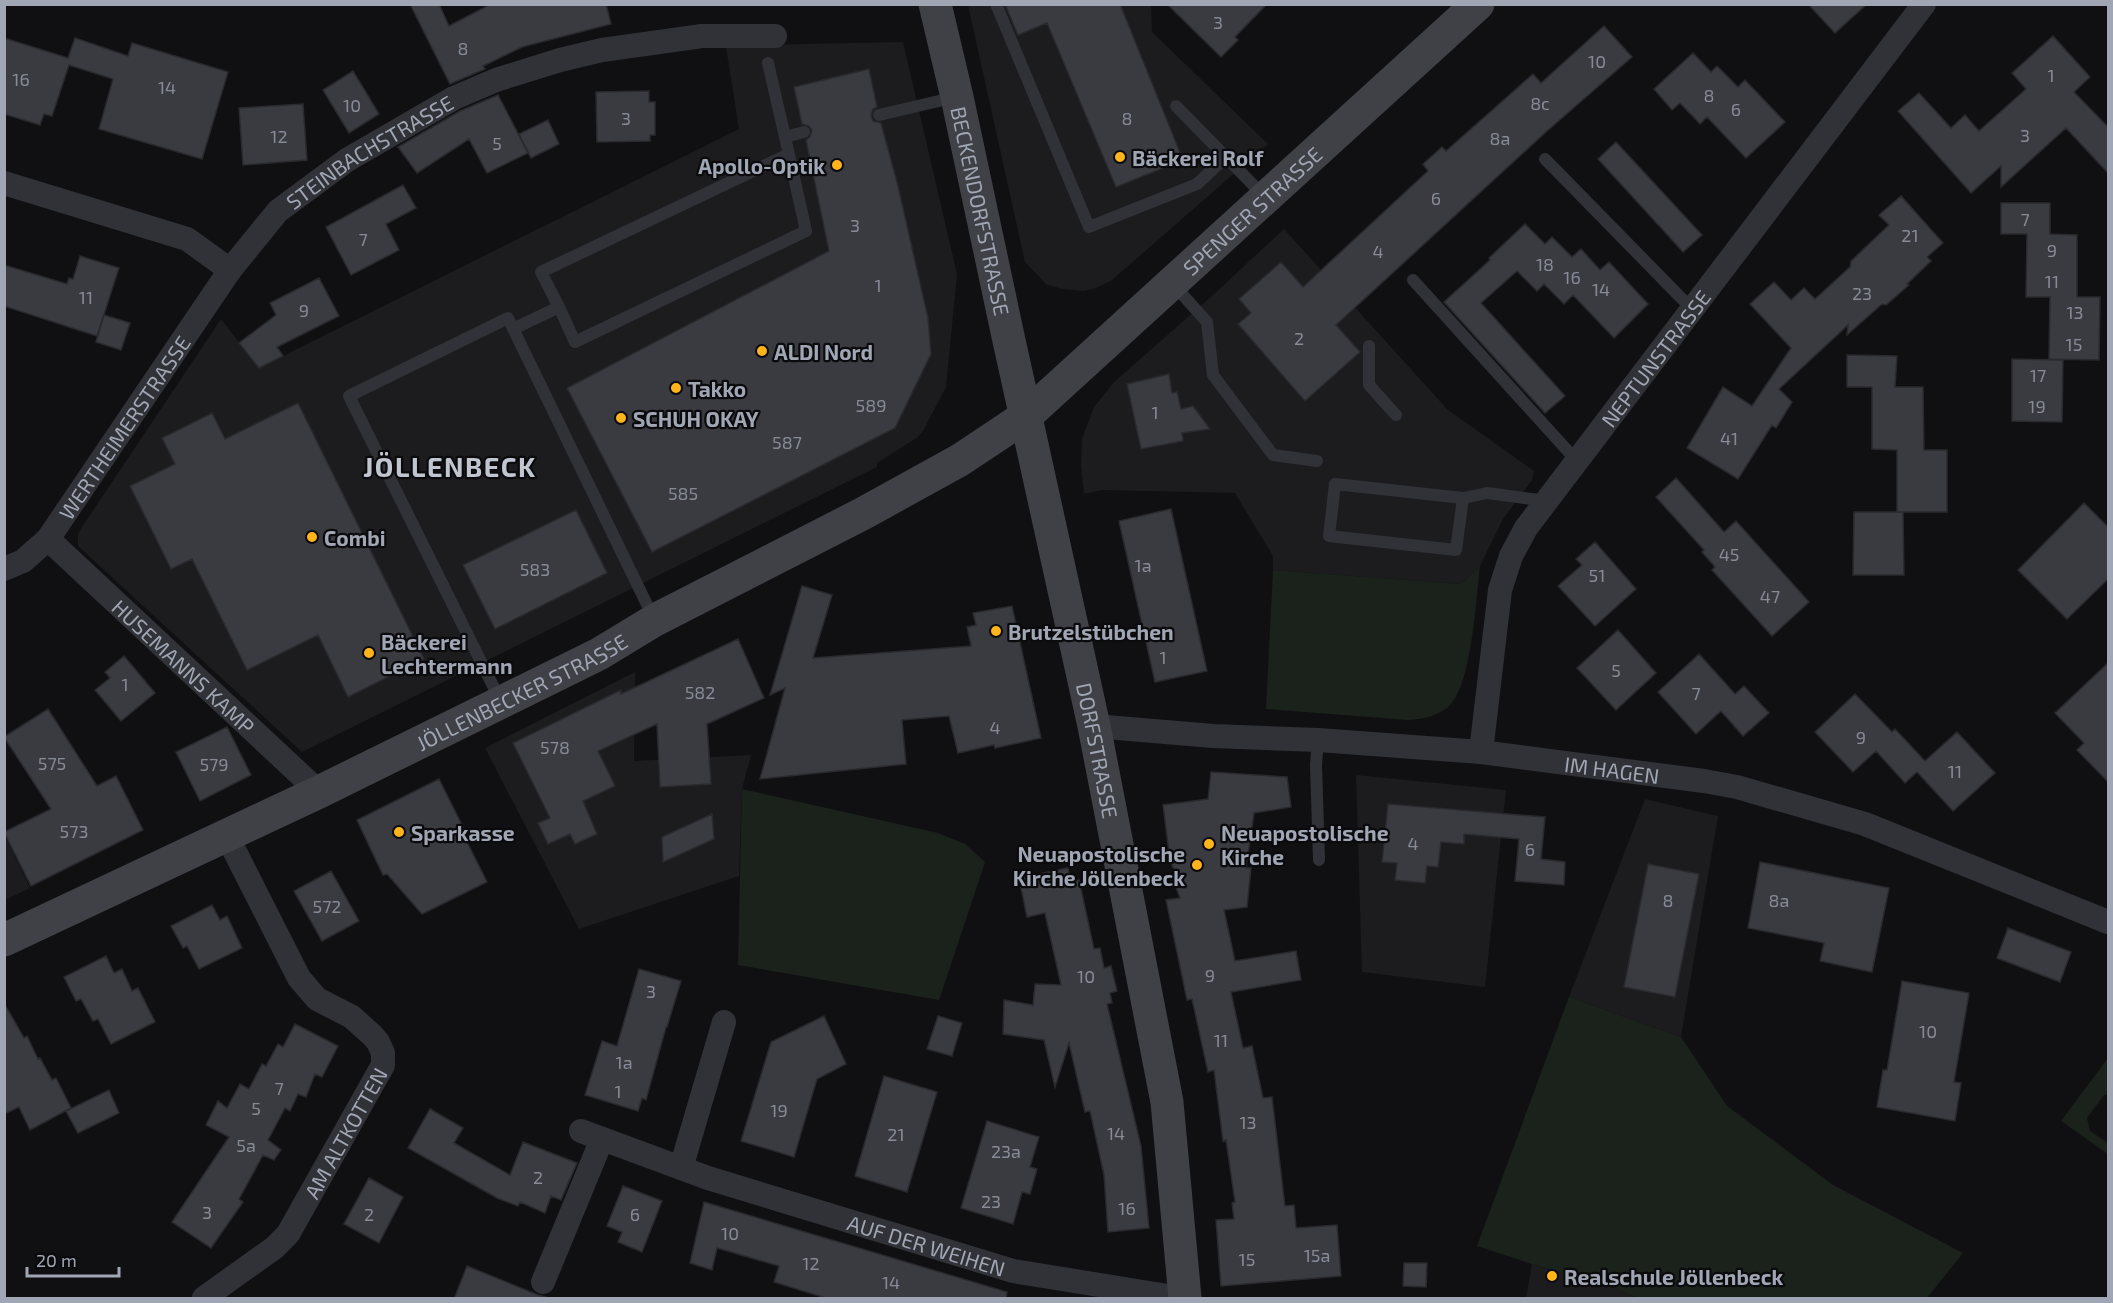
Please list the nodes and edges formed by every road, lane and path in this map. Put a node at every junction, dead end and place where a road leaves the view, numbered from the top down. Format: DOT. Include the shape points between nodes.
graph roads {
  1 [pos="935,4"];
  2 [pos="996,4"];
  3 [pos="1478,4"];
  4 [pos="1924,4"];
  5 [pos="775,36"];
  6 [pos="768,63"];
  7 [pos="957,97"];
  8 [pos="1176,106"];
  9 [pos="879,115"];
  10 [pos="804,132"];
  11 [pos="785,137"];
  12 [pos="789,154"];
  13 [pos="1226,157"];
  14 [pos="1545,159"];
  15 [pos="4,183"];
  16 [pos="1265,197"];
  17 [pos="230,270"];
  18 [pos="1413,280"];
  19 [pos="1172,283"];
  20 [pos="558,307"];
  21 [pos="1692,309"];
  22 [pos="510,324"];
  23 [pos="1369,346"];
  24 [pos="1396,415"];
  25 [pos="1026,417"];
  26 [pos="1576,460"];
  27 [pos="1317,461"];
  28 [pos="1463,498"];
  29 [pos="1546,501"];
  30 [pos="48,539"];
  31 [pos="4,570"];
  32 [pos="655,620"];
  33 [pos="501,702"];
  34 [pos="1094,726"];
  35 [pos="1318,740"];
  36 [pos="1481,752"];
  37 [pos="319,792"];
  38 [pos="226,834"];
  39 [pos="1318,860"];
  40 [pos="2109,922"];
  41 [pos="4,940"];
  42 [pos="724,1022"];
  43 [pos="681,1168"];
  44 [pos="543,1282"];
  45 [pos="204,1299"];
  46 [pos="1180,1299"];
  47 [pos="1185,1299"];
  1 -- 7 [label="main road, BECKENDORFSTRASSE"];
  2 -- 13 [label="lane" via="1089,227 1197,184"];
  3 -- 16 [label="main road, SPENGER STRASSE"];
  4 -- 21 [label="street, NEPTUNSTRASSE"];
  5 -- 17 [label="street, STEINBACHSTRASSE" via="702,36 602,50 496,80 454,99 347,160 278,211"];
  6 -- 11 [label="lane"];
  7 -- 9 [label="lane"];
  7 -- 25 [label="main road, BECKENDORFSTRASSE"];
  8 -- 13 [label="lane"];
  10 -- 11 [label="lane"];
  11 -- 12 [label="lane"];
  12 -- 20 [label="lane" via="542,272"];
  12 -- 20 [label="lane" via="806,231 575,342"];
  13 -- 16 [label="lane"];
  14 -- 21 [label="lane"];
  15 -- 17 [label="street" via="187,239"];
  16 -- 19 [label="main road, SPENGER STRASSE"];
  17 -- 30 [label="street, WERTHEIMERSTRASSE"];
  18 -- 26 [label="lane"];
  19 -- 25 [label="main road, SPENGER STRASSE"];
  19 -- 27 [label="lane" via="1207,322 1213,375 1273,455"];
  20 -- 22 [label="lane"];
  21 -- 26 [label="street, NEPTUNSTRASSE"];
  22 -- 32 [label="lane"];
  22 -- 33 [label="lane" via="349,396"];
  23 -- 24 [label="lane" via="1370,385"];
  25 -- 32 [label="main road, JÖLLENBECKER STRASSE" via="960,460 864,513"];
  25 -- 34 [label="main road, DORFSTRASSE"];
  26 -- 29 [label="street, NEPTUNSTRASSE"];
  28 -- 28 [label="lane" via="1456,550 1329,537 1335,483"];
  28 -- 29 [label="lane" via="1487,493"];
  29 -- 36 [label="street, NEPTUNSTRASSE" via="1511,556 1500,590"];
  30 -- 31 [label="street, WERTHEIMERSTRASSE" via="23,561"];
  30 -- 37 [label="street, HUSEMANNS KAMP"];
  32 -- 33 [label="main road, JÖLLENBECKER STRASSE" via="598,654"];
  33 -- 37 [label="main road, JÖLLENBECKER STRASSE"];
  34 -- 35 [label="street, IM HAGEN"];
  34 -- 47 [label="main road, DORFSTRASSE" via="1167,1102"];
  35 -- 36 [label="street, IM HAGEN"];
  35 -- 39 [label="lane"];
  36 -- 40 [label="street, IM HAGEN" via="1737,787 1866,824"];
  37 -- 38 [label="main road, JÖLLENBECKER STRASSE"];
  38 -- 41 [label="main road, JÖLLENBECKER STRASSE"];
  38 -- 45 [label="street, AM ALTKOTTEN" via="299,978 317,999 366,1029 378,1042 383,1065 288,1234"];
  42 -- 43 [label="street"];
  43 -- 44 [label="street, AUF DER WEIHEN" via="591,1135"];
  43 -- 46 [label="street, AUF DER WEIHEN" via="1013,1271"];
}
